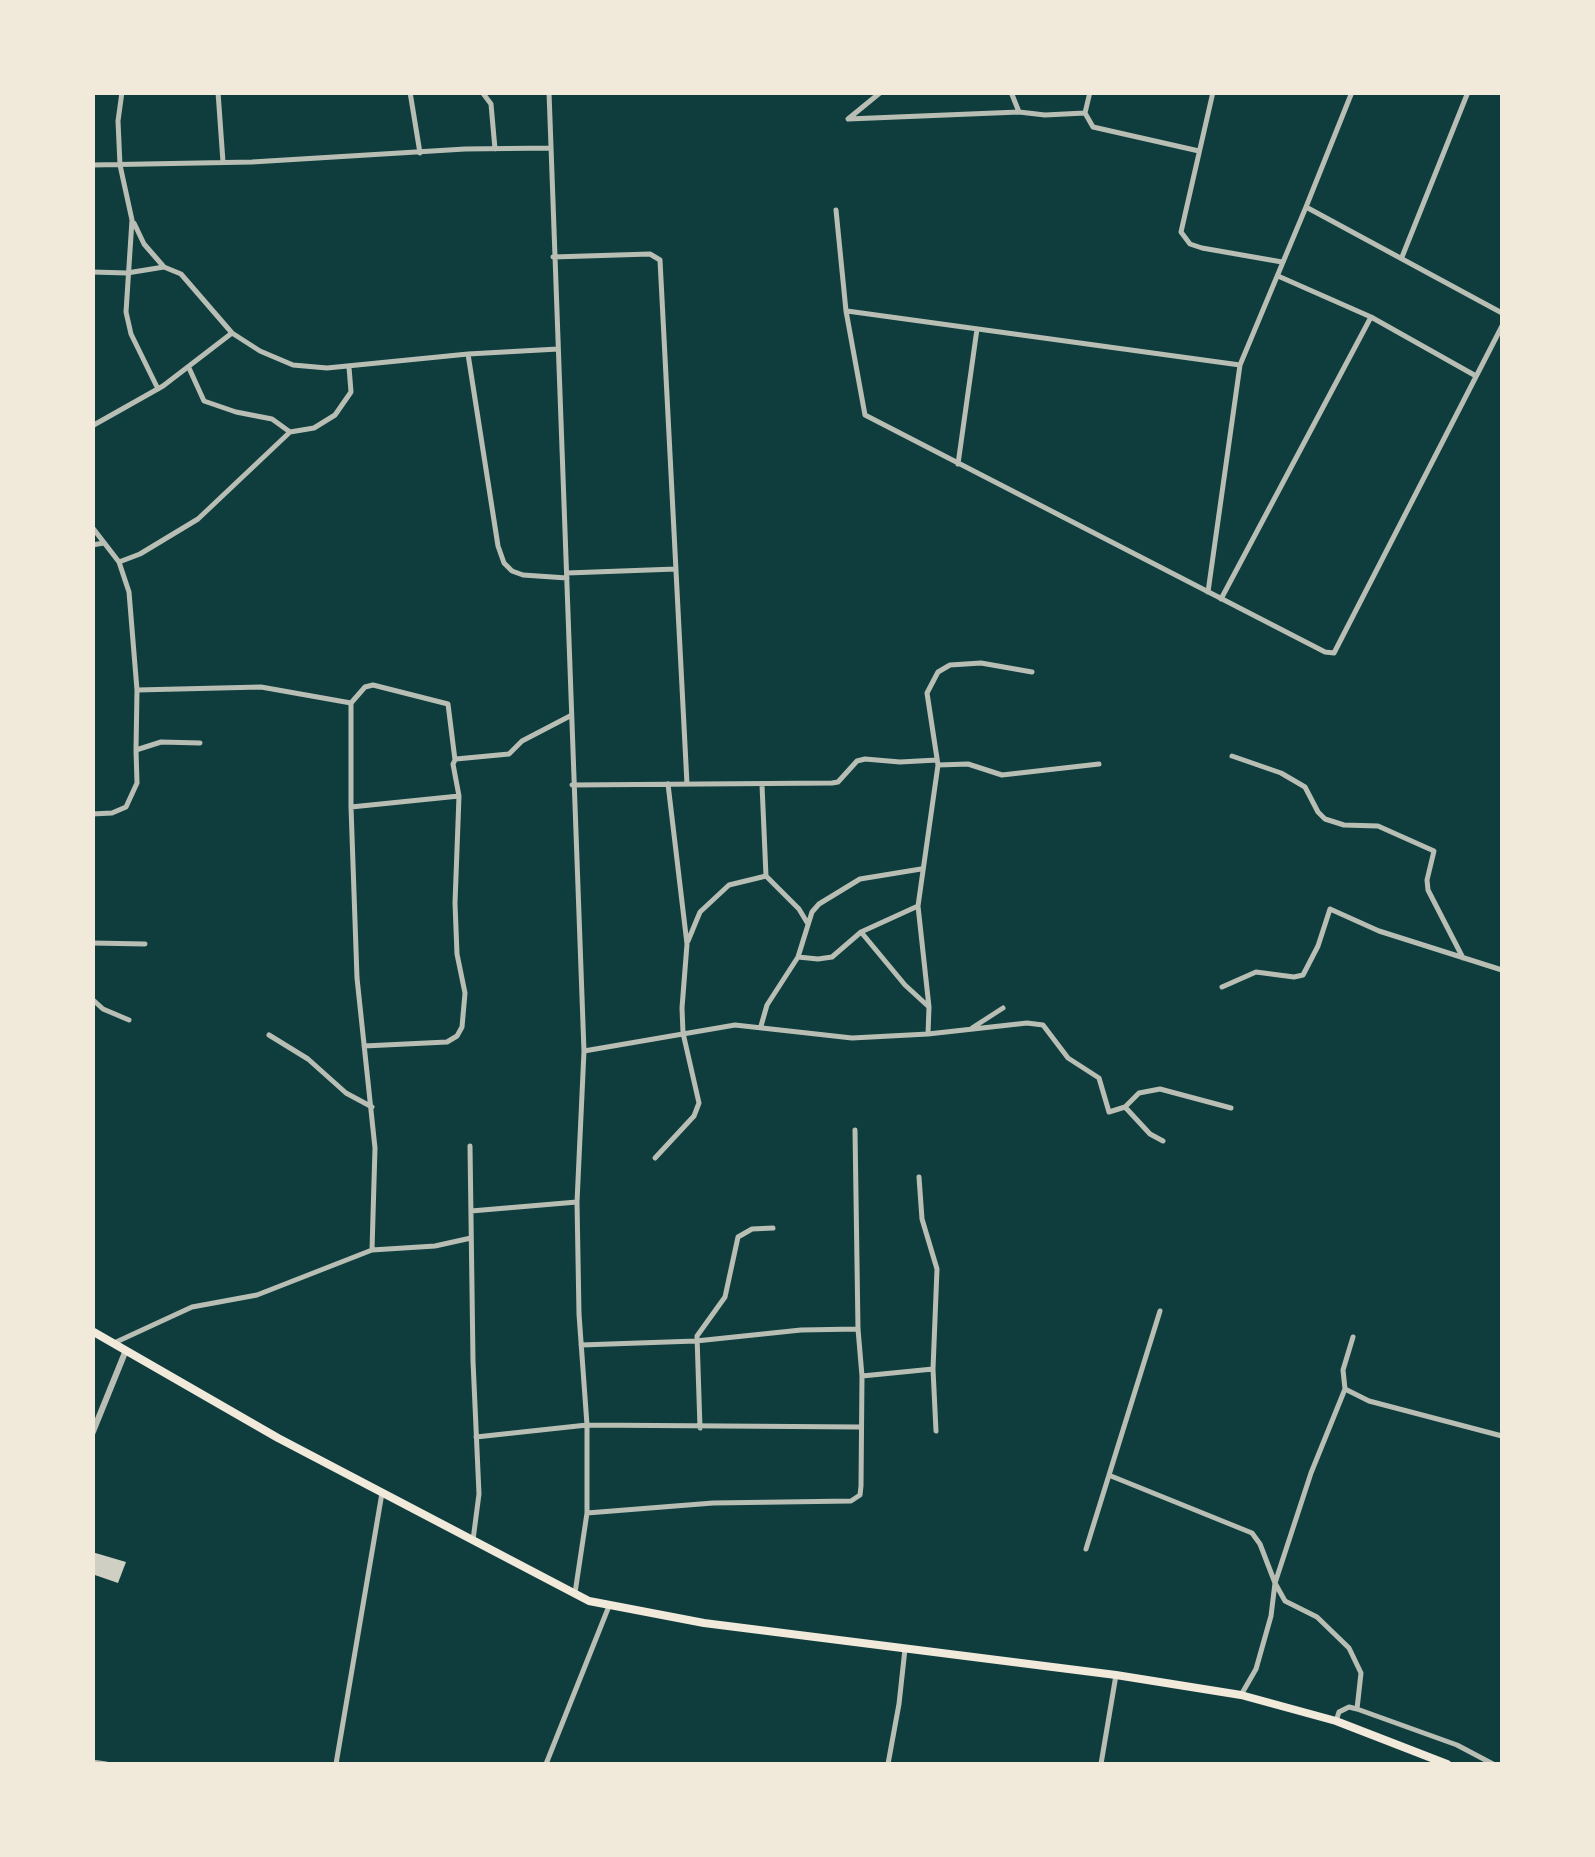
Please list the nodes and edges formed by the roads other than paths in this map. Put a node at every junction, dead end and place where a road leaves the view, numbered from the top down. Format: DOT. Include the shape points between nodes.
graph roads {
  1 [pos="122,92"];
  2 [pos="218,92"];
  3 [pos="410,92"];
  4 [pos="482,92"];
  5 [pos="549,92"];
  6 [pos="881,92"];
  7 [pos="1011,92"];
  8 [pos="1090,92"];
  9 [pos="1213,92"];
  10 [pos="1352,92"];
  11 [pos="1468,92"];
  12 [pos="1019,112"];
  13 [pos="1085,113"];
  14 [pos="550,148"];
  15 [pos="495,149"];
  16 [pos="1198,151"];
  17 [pos="420,153"];
  18 [pos="223,162"];
  19 [pos="92,165"];
  20 [pos="120,165"];
  21 [pos="1306,208"];
  22 [pos="836,210"];
  23 [pos="132,220"];
  24 [pos="1402,257"];
  25 [pos="553,258"];
  26 [pos="1283,262"];
  27 [pos="164,267"];
  28 [pos="92,272"];
  29 [pos="127,272"];
  30 [pos="1277,276"];
  31 [pos="846,311"];
  32 [pos="1502,313"];
  33 [pos="1371,317"];
  34 [pos="1502,326"];
  35 [pos="977,328"];
  36 [pos="232,333"];
  37 [pos="558,349"];
  38 [pos="468,354"];
  39 [pos="1240,366"];
  40 [pos="349,367"];
  41 [pos="189,368"];
  42 [pos="1476,376"];
  43 [pos="158,389"];
  44 [pos="92,426"];
  45 [pos="290,432"];
  46 [pos="958,464"];
  47 [pos="92,527"];
  48 [pos="104,542"];
  49 [pos="92,545"];
  50 [pos="119,562"];
  51 [pos="676,569"];
  52 [pos="567,576"];
  53 [pos="1208,592"];
  54 [pos="1221,599"];
  55 [pos="1032,672"];
  56 [pos="137,690"];
  57 [pos="352,703"];
  58 [pos="570,716"];
  59 [pos="200,743"];
  60 [pos="136,750"];
  61 [pos="1232,756"];
  62 [pos="455,760"];
  63 [pos="938,762"];
  64 [pos="1099,764"];
  65 [pos="668,784"];
  66 [pos="687,784"];
  67 [pos="572,785"];
  68 [pos="762,785"];
  69 [pos="459,796"];
  70 [pos="351,807"];
  71 [pos="92,814"];
  72 [pos="921,869"];
  73 [pos="766,876"];
  74 [pos="918,906"];
  75 [pos="808,924"];
  76 [pos="861,932"];
  77 [pos="92,943"];
  78 [pos="145,944"];
  79 [pos="687,944"];
  80 [pos="798,956"];
  81 [pos="1463,958"];
  82 [pos="1502,970"];
  83 [pos="1222,987"];
  84 [pos="92,998"];
  85 [pos="929,1007"];
  86 [pos="1003,1008"];
  87 [pos="129,1020"];
  88 [pos="761,1027"];
  89 [pos="969,1030"];
  90 [pos="683,1033"];
  91 [pos="928,1034"];
  92 [pos="269,1035"];
  93 [pos="364,1046"];
  94 [pos="584,1051"];
  95 [pos="1125,1106"];
  96 [pos="372,1107"];
  97 [pos="1231,1108"];
  98 [pos="855,1130"];
  99 [pos="1163,1141"];
  100 [pos="470,1146"];
  101 [pos="655,1158"];
  102 [pos="919,1177"];
  103 [pos="577,1202"];
  104 [pos="471,1212"];
  105 [pos="773,1228"];
  106 [pos="472,1238"];
  107 [pos="372,1250"];
  108 [pos="1160,1311"];
  109 [pos="858,1329"];
  110 [pos="92,1331"];
  111 [pos="1353,1338"];
  112 [pos="696,1341"];
  113 [pos="114,1344"];
  114 [pos="582,1345"];
  115 [pos="126,1350"];
  116 [pos="933,1369"];
  117 [pos="862,1376"];
  118 [pos="1345,1389"];
  119 [pos="587,1425"];
  120 [pos="860,1427"];
  121 [pos="700,1428"];
  122 [pos="936,1431"];
  123 [pos="92,1434"];
  124 [pos="1502,1436"];
  125 [pos="476,1437"];
  126 [pos="1111,1476"];
  127 [pos="382,1493"];
  128 [pos="587,1513"];
  129 [pos="472,1542"];
  130 [pos="1086,1548"];
  131 [pos="1274,1583"];
  132 [pos="575,1596"];
  133 [pos="609,1606"];
  134 [pos="905,1648"];
  135 [pos="1116,1675"];
  136 [pos="1241,1695"];
  137 [pos="1357,1709"];
  138 [pos="1336,1721"];
  139 [pos="92,1762"];
  140 [pos="106,1764"];
  141 [pos="336,1764"];
  142 [pos="546,1764"];
  143 [pos="888,1764"];
  144 [pos="1100,1764"];
  145 [pos="1447,1764"];
  146 [pos="1493,1764"];
  1 -- 20 [label="street"];
  2 -- 18 [label="street"];
  3 -- 17 [label="street"];
  4 -- 15 [label="street" via="490,104"];
  5 -- 14 [label="street"];
  6 -- 12 [label="street" via="848,119"];
  7 -- 12 [label="street"];
  8 -- 13 [label="street"];
  9 -- 16 [label="street"];
  10 -- 21 [label="street"];
  11 -- 24 [label="street"];
  12 -- 13 [label="street"];
  13 -- 16 [label="street" via="1092,127"];
  14 -- 15 [label="street"];
  14 -- 25 [label="street"];
  15 -- 17 [label="street"];
  16 -- 26 [label="street" via="1181,232 1190,244"];
  17 -- 18 [label="street"];
  18 -- 20 [label="street"];
  19 -- 20 [label="street"];
  20 -- 23 [label="street"];
  21 -- 24 [label="street"];
  21 -- 26 [label="street"];
  22 -- 31 [label="street"];
  23 -- 27 [label="street"];
  23 -- 29 [label="street"];
  24 -- 32 [label="street"];
  25 -- 37 [label="street"];
  25 -- 51 [label="street" via="650,254 660,260"];
  26 -- 30 [label="street"];
  27 -- 29 [label="street"];
  27 -- 36 [label="street" via="180,274"];
  28 -- 29 [label="street"];
  29 -- 43 [label="street" via="128,323"];
  30 -- 33 [label="street"];
  30 -- 39 [label="street"];
  31 -- 35 [label="street"];
  31 -- 46 [label="street" via="865,415"];
  33 -- 42 [label="street"];
  33 -- 54 [label="street"];
  34 -- 42 [label="street"];
  35 -- 39 [label="street"];
  35 -- 46 [label="street"];
  36 -- 40 [label="street" via="293,365"];
  36 -- 41 [label="street"];
  37 -- 38 [label="street"];
  37 -- 52 [label="street"];
  38 -- 40 [label="street"];
  38 -- 52 [label="street" via="504,562 524,576"];
  39 -- 53 [label="street"];
  40 -- 45 [label="street" via="351,392 335,415"];
  41 -- 43 [label="street"];
  41 -- 45 [label="street" via="204,401 266,417"];
  42 -- 54 [label="street" via="1334,653"];
  43 -- 44 [label="street"];
  45 -- 50 [label="street" via="198,519"];
  46 -- 53 [label="street"];
  47 -- 48 [label="street"];
  48 -- 49 [label="street"];
  48 -- 50 [label="street"];
  50 -- 56 [label="street" via="133,617"];
  51 -- 52 [label="street"];
  51 -- 66 [label="street"];
  52 -- 58 [label="street"];
  53 -- 54 [label="street"];
  55 -- 63 [label="street" via="965,662 938,672 926,705"];
  56 -- 57 [label="street" via="261,686"];
  56 -- 60 [label="street"];
  57 -- 62 [label="street" via="374,685 448,704"];
  57 -- 70 [label="street"];
  58 -- 62 [label="street" via="508,754"];
  58 -- 67 [label="street"];
  59 -- 60 [label="street" via="161,742"];
  60 -- 71 [label="street" via="137,782 126,806"];
  61 -- 81 [label="street" via="1305,786 1325,819 1378,826 1434,851 1428,890"];
  62 -- 69 [label="street"];
  63 -- 64 [label="street" via="1002,774"];
  63 -- 68 [label="street" via="865,758 838,782"];
  63 -- 72 [label="street"];
  65 -- 66 [label="street"];
  65 -- 67 [label="street"];
  65 -- 79 [label="street"];
  66 -- 68 [label="street"];
  67 -- 94 [label="street"];
  68 -- 73 [label="street"];
  69 -- 70 [label="street"];
  69 -- 93 [label="street" via="455,902 462,1027 447,1042"];
  70 -- 93 [label="street"];
  72 -- 74 [label="street"];
  72 -- 75 [label="street" via="854,881 820,904"];
  73 -- 75 [label="street"];
  73 -- 79 [label="street" via="729,885 700,912"];
  74 -- 76 [label="street"];
  74 -- 85 [label="street"];
  75 -- 80 [label="street"];
  76 -- 80 [label="street" via="826,959"];
  76 -- 85 [label="street"];
  77 -- 78 [label="street"];
  79 -- 90 [label="street"];
  80 -- 88 [label="street" via="771,996"];
  81 -- 82 [label="street"];
  81 -- 83 [label="street" via="1330,909 1304,976 1256,972"];
  84 -- 87 [label="street"];
  85 -- 91 [label="street"];
  86 -- 89 [label="street"];
  88 -- 90 [label="street"];
  88 -- 91 [label="street" via="852,1038"];
  89 -- 91 [label="street"];
  89 -- 95 [label="street" via="1043,1025 1068,1058 1099,1078 1109,1112"];
  90 -- 94 [label="street"];
  90 -- 101 [label="street" via="698,1104"];
  92 -- 96 [label="street"];
  93 -- 96 [label="street"];
  94 -- 103 [label="street"];
  95 -- 97 [label="street" via="1139,1093 1160,1089"];
  95 -- 99 [label="street"];
  96 -- 107 [label="street"];
  98 -- 109 [label="street"];
  100 -- 104 [label="street"];
  102 -- 116 [label="street" via="922,1219 938,1269"];
  103 -- 104 [label="street"];
  103 -- 114 [label="street"];
  104 -- 106 [label="street"];
  105 -- 112 [label="street" via="738,1237 725,1297"];
  106 -- 107 [label="street"];
  106 -- 125 [label="street"];
  107 -- 113 [label="street" via="258,1295 192,1308"];
  108 -- 126 [label="street"];
  109 -- 112 [label="street"];
  109 -- 117 [label="street"];
  110 -- 113 [label="main road"];
  111 -- 118 [label="street"];
  112 -- 114 [label="street"];
  112 -- 121 [label="street"];
  113 -- 115 [label="main road"];
  114 -- 119 [label="street"];
  115 -- 123 [label="street"];
  115 -- 127 [label="main road"];
  116 -- 117 [label="street"];
  116 -- 122 [label="street"];
  117 -- 120 [label="street"];
  118 -- 124 [label="street"];
  118 -- 131 [label="street"];
  119 -- 121 [label="street"];
  119 -- 125 [label="street"];
  119 -- 128 [label="street"];
  120 -- 121 [label="street"];
  120 -- 128 [label="street" via="862,1486 851,1501"];
  125 -- 129 [label="street" via="479,1494"];
  126 -- 130 [label="street"];
  126 -- 131 [label="street" via="1252,1533"];
  127 -- 129 [label="main road"];
  127 -- 141 [label="street"];
  128 -- 132 [label="street"];
  129 -- 132 [label="main road"];
  131 -- 136 [label="street" via="1256,1669"];
  131 -- 137 [label="street" via="1286,1601 1317,1617 1349,1648 1361,1673"];
  132 -- 133 [label="main road"];
  133 -- 134 [label="main road"];
  133 -- 142 [label="street"];
  134 -- 135 [label="main road"];
  134 -- 143 [label="street"];
  135 -- 136 [label="main road"];
  135 -- 144 [label="street"];
  136 -- 138 [label="main road"];
  137 -- 138 [label="street" via="1339,1712"];
  137 -- 146 [label="street"];
  138 -- 145 [label="main road"];
  139 -- 140 [label="street"];
}
